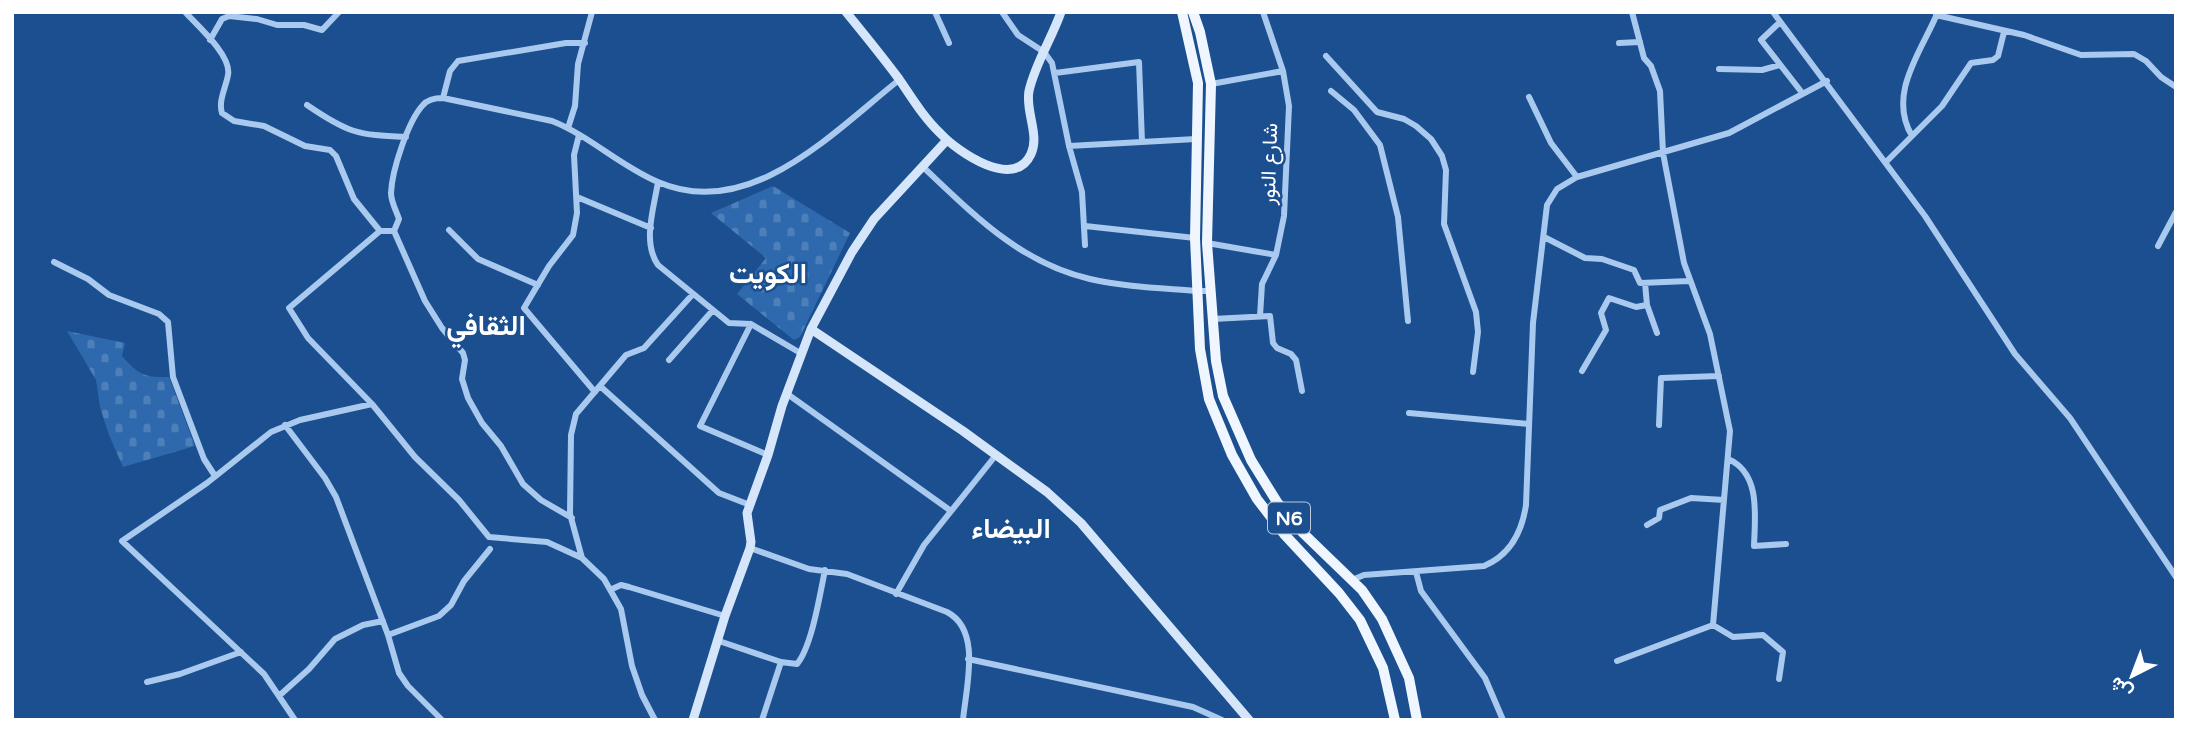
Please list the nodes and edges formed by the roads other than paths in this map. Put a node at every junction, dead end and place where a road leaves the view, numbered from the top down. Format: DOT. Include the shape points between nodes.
graph roads {
  1 [pos="185,12"];
  2 [pos="339,12"];
  3 [pos="592,12"];
  4 [pos="846,12"];
  5 [pos="935,12"];
  6 [pos="1002,12"];
  7 [pos="1061,12"];
  8 [pos="1182,12"];
  9 [pos="1193,12"];
  10 [pos="1263,12"];
  11 [pos="1632,12"];
  12 [pos="1773,12"];
  13 [pos="1937,14"];
  14 [pos="1779,23"];
  15 [pos="2004,32"];
  16 [pos="210,40"];
  17 [pos="1640,42"];
  18 [pos="585,43"];
  19 [pos="949,43"];
  20 [pos="1619,43"];
  21 [pos="1044,52"];
  22 [pos="1326,56"];
  23 [pos="1780,65"];
  24 [pos="1719,69"];
  25 [pos="1283,71"];
  26 [pos="1055,73"];
  27 [pos="899,80"];
  28 [pos="1827,81"];
  29 [pos="1211,84"];
  30 [pos="2176,88"];
  31 [pos="1331,91"];
  32 [pos="1803,94"];
  33 [pos="1529,97"];
  34 [pos="443,98"];
  35 [pos="307,105"];
  36 [pos="568,128"];
  37 [pos="579,135"];
  38 [pos="1912,136"];
  39 [pos="406,137"];
  40 [pos="1196,139"];
  41 [pos="947,140"];
  42 [pos="1142,142"];
  43 [pos="1069,146"];
  44 [pos="1663,153"];
  45 [pos="1886,162"];
  46 [pos="922,166"];
  47 [pos="1577,177"];
  48 [pos="658,182"];
  49 [pos="577,197"];
  50 [pos="2176,212"];
  51 [pos="1085,226"];
  52 [pos="650,228"];
  53 [pos="449,230"];
  54 [pos="380,231"];
  55 [pos="394,231"];
  56 [pos="1544,237"];
  57 [pos="1195,238"];
  58 [pos="1207,243"];
  59 [pos="1085,245"];
  60 [pos="2158,246"];
  61 [pos="1276,255"];
  62 [pos="54,262"];
  63 [pos="1689,281"];
  64 [pos="1645,283"];
  65 [pos="538,285"];
  66 [pos="1210,291"];
  67 [pos="1198,292"];
  68 [pos="693,294"];
  69 [pos="1647,305"];
  70 [pos="713,310"];
  71 [pos="1260,316"];
  72 [pos="1213,319"];
  73 [pos="1408,321"];
  74 [pos="751,324"];
  75 [pos="811,329"];
  76 [pos="1657,333"];
  77 [pos="802,354"];
  78 [pos="669,360"];
  79 [pos="1582,371"];
  80 [pos="1474,372"];
  81 [pos="1719,376"];
  82 [pos="597,389"];
  83 [pos="1302,391"];
  84 [pos="786,393"];
  85 [pos="372,404"];
  86 [pos="1409,413"];
  87 [pos="1529,424"];
  88 [pos="285,425"];
  89 [pos="1660,425"];
  90 [pos="768,455"];
  91 [pos="996,455"];
  92 [pos="1728,459"];
  93 [pos="215,476"];
  94 [pos="1724,500"];
  95 [pos="750,505"];
  96 [pos="951,511"];
  97 [pos="572,518"];
  98 [pos="1647,525"];
  99 [pos="1786,544"];
  100 [pos="750,548"];
  101 [pos="490,549"];
  102 [pos="582,558"];
  103 [pos="825,570"];
  104 [pos="1416,572"];
  105 [pos="2176,577"];
  106 [pos="1352,580"];
  107 [pos="612,589"];
  108 [pos="1339,593"];
  109 [pos="896,594"];
  110 [pos="725,617"];
  111 [pos="383,621"];
  112 [pos="1713,625"];
  113 [pos="388,635"];
  114 [pos="719,641"];
  115 [pos="241,652"];
  116 [pos="968,659"];
  117 [pos="781,662"];
  118 [pos="1616,662"];
  119 [pos="1779,679"];
  120 [pos="147,682"];
  121 [pos="280,695"];
  122 [pos="295,720"];
  123 [pos="442,720"];
  124 [pos="655,720"];
  125 [pos="693,720"];
  126 [pos="762,720"];
  127 [pos="963,720"];
  128 [pos="1222,720"];
  129 [pos="1249,720"];
  130 [pos="1395,720"];
  131 [pos="1417,720"];
  132 [pos="1503,720"];
  1 -- 16 [label="street"];
  2 -- 16 [label="street" via="322,30 229,16"];
  3 -- 18 [label="street"];
  4 -- 27 [label="street"];
  5 -- 19 [label="street"];
  6 -- 21 [label="street" via="1018,35"];
  7 -- 21 [label="street"];
  8 -- 40 [label="main road" via="1198,83"];
  9 -- 29 [label="main road"];
  10 -- 25 [label="street, شارع النور"];
  11 -- 17 [label="street"];
  12 -- 14 [label="street"];
  13 -- 15 [label="street"];
  13 -- 38 [label="street" via="1905,84 1905,115"];
  14 -- 23 [label="street" via="1761,40"];
  14 -- 28 [label="street"];
  15 -- 30 [label="street" via="2081,55 2134,54"];
  15 -- 38 [label="street" via="1998,57 1971,63 1946,101"];
  16 -- 54 [label="street" via="229,68 222,113 305,146 330,150 354,199"];
  17 -- 20 [label="street"];
  17 -- 44 [label="street" via="1660,91"];
  18 -- 34 [label="street" via="458,61 450,71"];
  18 -- 36 [label="street"];
  21 -- 26 [label="street"];
  21 -- 41 [label="street" via="1028,94 1033,148 1027,161 1001,169 976,160"];
  22 -- 80 [label="street" via="1377,112 1416,127 1442,156 1446,170 1444,224 1477,317"];
  23 -- 24 [label="street" via="1762,71"];
  23 -- 32 [label="street"];
  25 -- 29 [label="street"];
  25 -- 61 [label="street, شارع النور" via="1288,89 1288,134 1284,216"];
  26 -- 42 [label="street" via="1139,62"];
  26 -- 43 [label="street"];
  27 -- 41 [label="street"];
  27 -- 48 [label="street" via="813,148 756,183 718,192"];
  28 -- 32 [label="street"];
  28 -- 45 [label="street"];
  29 -- 58 [label="main road"];
  31 -- 73 [label="street" via="1354,110 1380,145 1398,218"];
  32 -- 44 [label="street" via="1728,133"];
  33 -- 47 [label="street" via="1551,144"];
  34 -- 36 [label="street"];
  34 -- 39 [label="street" via="423,104"];
  35 -- 39 [label="street" via="353,132"];
  36 -- 37 [label="street"];
  37 -- 48 [label="street"];
  37 -- 49 [label="street" via="574,155"];
  38 -- 45 [label="street"];
  39 -- 55 [label="street" via="394,167 391,192 398,219"];
  40 -- 42 [label="street"];
  40 -- 57 [label="main road"];
  41 -- 46 [label="street"];
  42 -- 43 [label="street"];
  43 -- 51 [label="street" via="1082,192"];
  44 -- 47 [label="street"];
  44 -- 63 [label="street"];
  45 -- 105 [label="street" via="2015,355 2064,410"];
  46 -- 67 [label="street" via="994,232 1039,261 1098,281"];
  46 -- 75 [label="street" via="874,219"];
  47 -- 56 [label="street" via="1549,198"];
  48 -- 52 [label="street"];
  49 -- 52 [label="street"];
  49 -- 65 [label="street" via="573,235"];
  50 -- 60 [label="street"];
  51 -- 57 [label="street"];
  51 -- 59 [label="street"];
  52 -- 68 [label="street" via="653,258"];
  53 -- 65 [label="street" via="478,259"];
  54 -- 55 [label="street"];
  54 -- 85 [label="street" via="289,309 308,338"];
  55 -- 97 [label="street" via="428,308 463,353 462,379 482,423 523,484"];
  56 -- 64 [label="street" via="1585,258 1634,270 1640,284"];
  56 -- 87 [label="street" via="1533,323"];
  57 -- 67 [label="main road"];
  58 -- 61 [label="street"];
  58 -- 66 [label="main road"];
  61 -- 71 [label="street, شارع النور" via="1262,284"];
  62 -- 93 [label="street" via="109,295 168,321 173,376 204,459"];
  63 -- 64 [label="street"];
  63 -- 81 [label="street" via="1710,334"];
  64 -- 69 [label="street"];
  65 -- 82 [label="street" via="524,308"];
  66 -- 67 [label="street"];
  66 -- 72 [label="main road, N6"];
  67 -- 108 [label="main road, N6" via="1205,384 1231,454 1284,534"];
  68 -- 70 [label="street"];
  68 -- 82 [label="street" via="644,348 626,355"];
  69 -- 76 [label="street"];
  69 -- 79 [label="street" via="1636,307 1609,298 1601,313 1606,330"];
  70 -- 74 [label="street" via="729,323"];
  70 -- 78 [label="street"];
  71 -- 72 [label="street"];
  71 -- 83 [label="street" via="1270,316 1275,346 1296,360"];
  72 -- 106 [label="main road, N6" via="1219,381 1251,460 1284,513"];
  74 -- 77 [label="street"];
  74 -- 90 [label="street" via="700,426"];
  75 -- 77 [label="street"];
  75 -- 91 [label="street"];
  77 -- 84 [label="street"];
  81 -- 89 [label="street" via="1661,378"];
  81 -- 92 [label="street" via="1730,430"];
  82 -- 95 [label="street" via="719,492"];
  82 -- 97 [label="street" via="576,414 571,435"];
  84 -- 90 [label="street"];
  84 -- 96 [label="street"];
  85 -- 88 [label="street"];
  85 -- 102 [label="street" via="489,537 539,540"];
  86 -- 87 [label="street"];
  87 -- 104 [label="street" via="1525,512 1510,546 1484,566"];
  88 -- 93 [label="street" via="261,438"];
  88 -- 111 [label="street" via="331,487"];
  90 -- 95 [label="street"];
  91 -- 96 [label="street"];
  91 -- 129 [label="street" via="1081,523"];
  92 -- 94 [label="street"];
  92 -- 99 [label="street" via="1748,475 1755,504 1754,546"];
  93 -- 115 [label="street" via="122,541"];
  94 -- 98 [label="street" via="1691,498 1660,510 1659,518"];
  94 -- 112 [label="street"];
  95 -- 100 [label="street"];
  96 -- 109 [label="street" via="924,545"];
  97 -- 102 [label="street"];
  100 -- 103 [label="street" via="801,567"];
  100 -- 110 [label="street"];
  101 -- 113 [label="street" via="439,616"];
  102 -- 107 [label="street"];
  103 -- 109 [label="street"];
  103 -- 117 [label="street" via="800,662"];
  104 -- 106 [label="street"];
  104 -- 132 [label="street" via="1421,591 1482,671"];
  106 -- 108 [label="main road"];
  106 -- 131 [label="main road, N6" via="1369,598 1394,642 1409,678"];
  107 -- 110 [label="street" via="621,585"];
  107 -- 124 [label="street" via="637,682"];
  108 -- 130 [label="main road, N6" via="1375,650"];
  109 -- 116 [label="street" via="958,620 968,641"];
  110 -- 114 [label="street"];
  111 -- 113 [label="street"];
  111 -- 121 [label="street" via="335,639"];
  112 -- 118 [label="street"];
  112 -- 119 [label="street" via="1733,637 1763,635 1783,652"];
  113 -- 123 [label="street" via="402,679"];
  114 -- 117 [label="street"];
  114 -- 125 [label="street"];
  115 -- 120 [label="street"];
  115 -- 121 [label="street"];
  116 -- 127 [label="street"];
  116 -- 128 [label="street" via="1193,707"];
  117 -- 126 [label="street"];
  121 -- 122 [label="street"];
}
